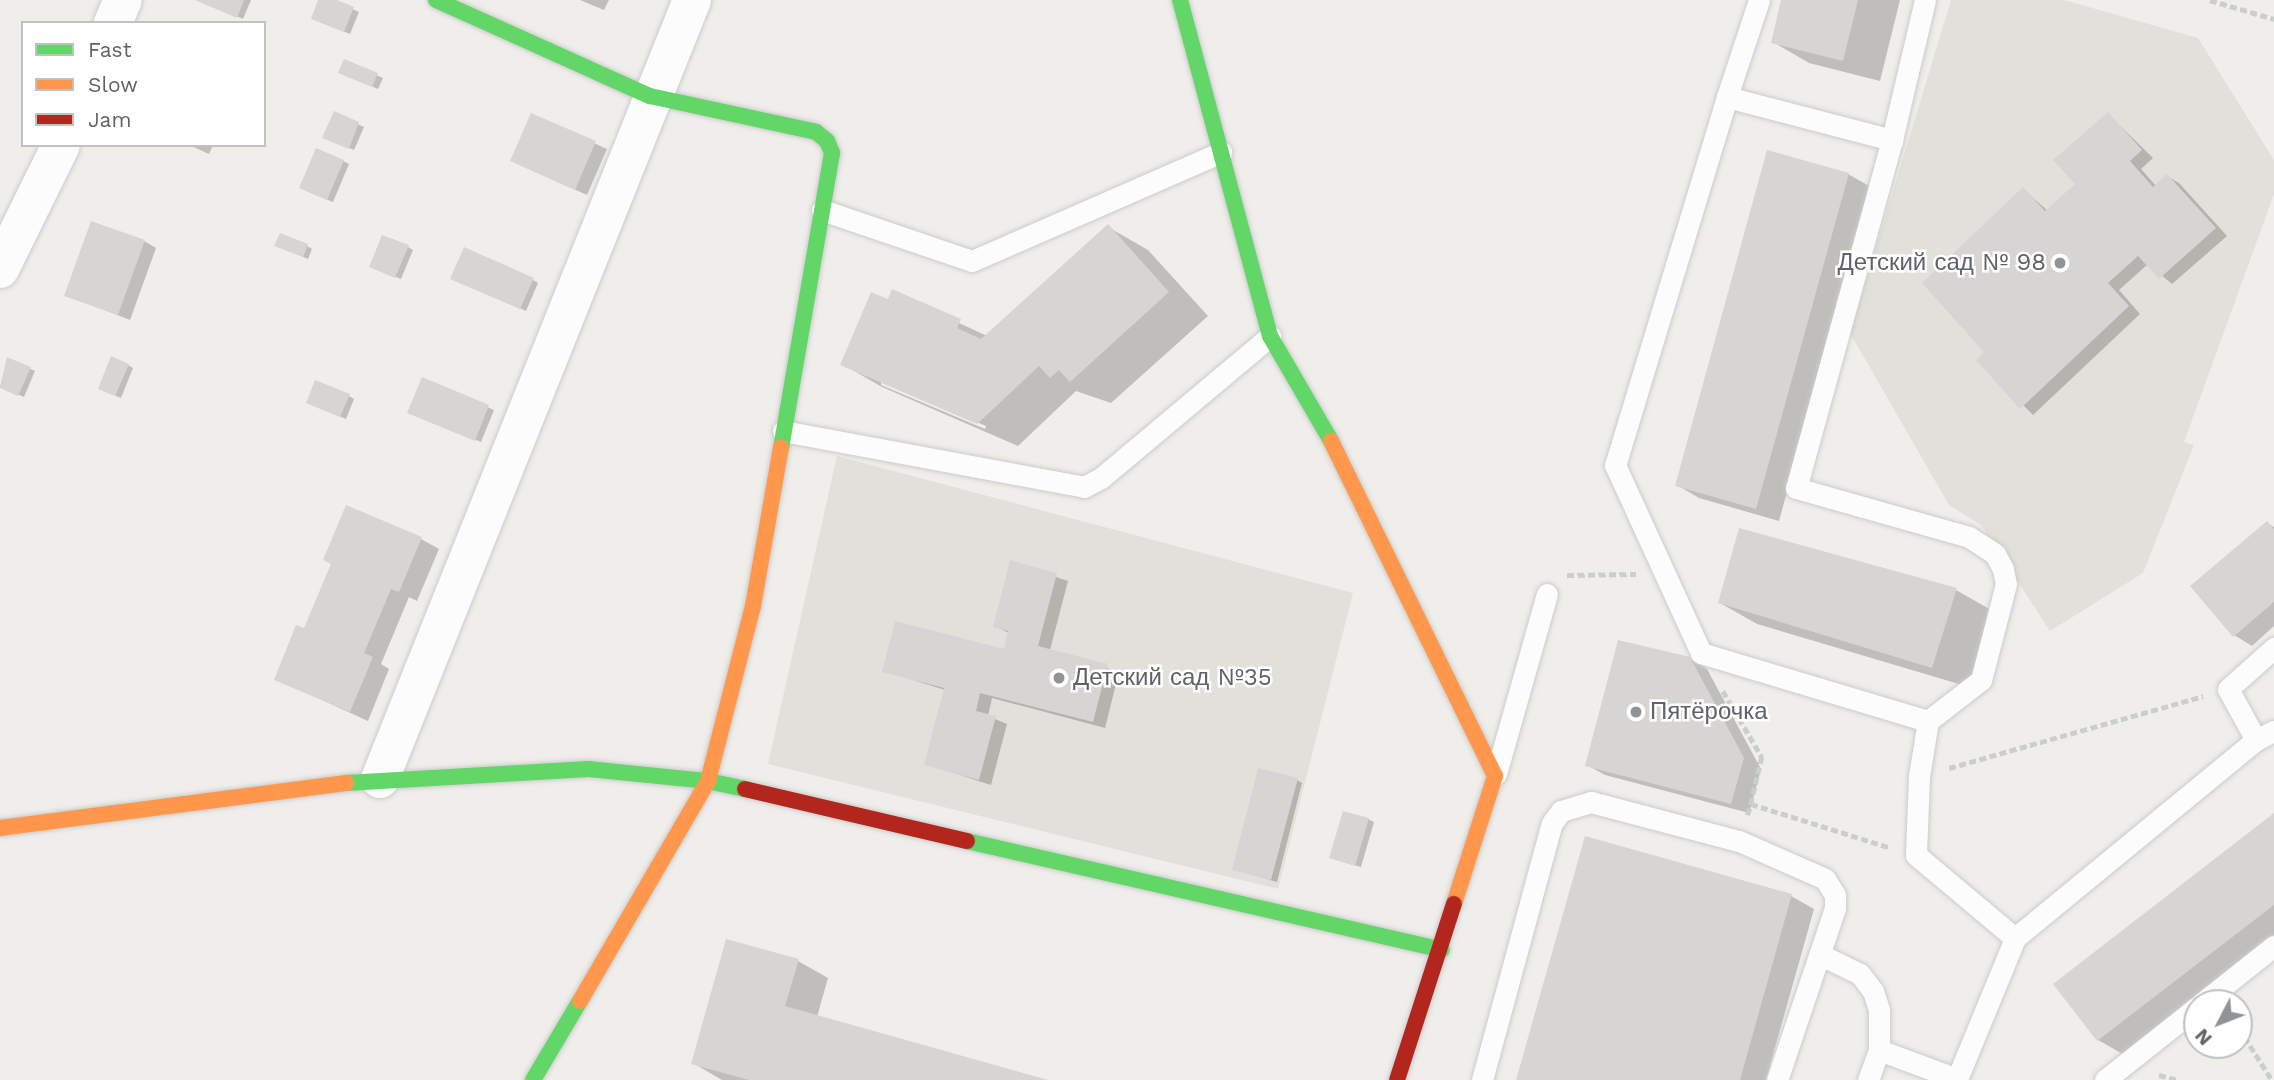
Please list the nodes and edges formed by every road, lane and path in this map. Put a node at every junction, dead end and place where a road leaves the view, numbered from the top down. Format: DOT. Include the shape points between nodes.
graph roads {
  1 [pos="123,0"];
  2 [pos="436,0"];
  3 [pos="692,0"];
  4 [pos="1180,0"];
  5 [pos="1759,0"];
  6 [pos="1925,0"];
  7 [pos="2210,0"];
  8 [pos="2274,19"];
  9 [pos="114,21"];
  10 [pos="650,96"];
  11 [pos="1727,97"];
  12 [pos="1892,139"];
  13 [pos="60,147"];
  14 [pos="1221,152"];
  15 [pos="822,210"];
  16 [pos="0,270"];
  17 [pos="1270,336"];
  18 [pos="783,431"];
  19 [pos="1665,573"];
  20 [pos="1547,594"];
  21 [pos="2274,648"];
  22 [pos="1701,653"];
  23 [pos="2228,689"];
  24 [pos="1928,721"];
  25 [pos="2265,736"];
  26 [pos="1495,776"];
  27 [pos="1919,776"];
  28 [pos="380,779"];
  29 [pos="708,781"];
  30 [pos="1751,804"];
  31 [pos="0,828"];
  32 [pos="1739,841"];
  33 [pos="1916,855"];
  34 [pos="2015,938"];
  35 [pos="2274,946"];
  36 [pos="1442,950"];
  37 [pos="1821,955"];
  38 [pos="2220,989"];
  39 [pos="2183,1018"];
  40 [pos="1879,1050"];
  41 [pos="2253,1050"];
  42 [pos="533,1080"];
  43 [pos="1397,1080"];
  44 [pos="1482,1080"];
  45 [pos="1777,1080"];
  46 [pos="1868,1080"];
  47 [pos="1959,1080"];
  48 [pos="2105,1080"];
  49 [pos="2272,1080"];
  1 -- 9 [label="street"];
  2 -- 10 [label="street"];
  3 -- 10 [label="street"];
  4 -- 14 [label="street"];
  5 -- 11 [label="lane"];
  6 -- 12 [label="lane"];
  7 -- 8 [label="path"];
  10 -- 15 [label="street" via="816,132 832,153"];
  10 -- 28 [label="street"];
  11 -- 12 [label="lane"];
  11 -- 19 [label="lane" via="1615,465"];
  12 -- 24 [label="lane" via="1796,488 1969,537 1995,554 2006,584 1982,680"];
  13 -- 16 [label="street"];
  14 -- 15 [label="lane" via="972,261"];
  14 -- 17 [label="street"];
  15 -- 18 [label="street"];
  17 -- 18 [label="lane" via="1101,478 1083,487"];
  17 -- 26 [label="street" via="1320,418"];
  18 -- 29 [label="street" via="753,606"];
  19 -- 20 [label="path" via="1566,575 1554,580"];
  19 -- 22 [label="lane"];
  20 -- 26 [label="lane"];
  21 -- 23 [label="lane"];
  22 -- 24 [label="lane"];
  22 -- 30 [label="path" via="1762,757"];
  23 -- 25 [label="lane"];
  23 -- 27 [label="path"];
  24 -- 27 [label="lane"];
  25 -- 34 [label="lane"];
  26 -- 36 [label="street"];
  27 -- 33 [label="lane"];
  28 -- 29 [label="street" via="589,769"];
  28 -- 31 [label="street"];
  29 -- 36 [label="street"];
  29 -- 42 [label="street"];
  30 -- 32 [label="path"];
  30 -- 33 [label="path"];
  32 -- 37 [label="lane" via="1825,879 1835,895 1835,908"];
  32 -- 44 [label="lane" via="1609,805 1591,802 1561,811 1552,823"];
  33 -- 34 [label="lane"];
  34 -- 47 [label="lane"];
  35 -- 38 [label="lane"];
  36 -- 43 [label="street"];
  37 -- 40 [label="lane" via="1860,974 1873,991 1879,1010"];
  37 -- 45 [label="lane"];
  39 -- 48 [label="lane"];
  40 -- 46 [label="lane"];
  40 -- 47 [label="lane"];
  41 -- 49 [label="path"];
}
